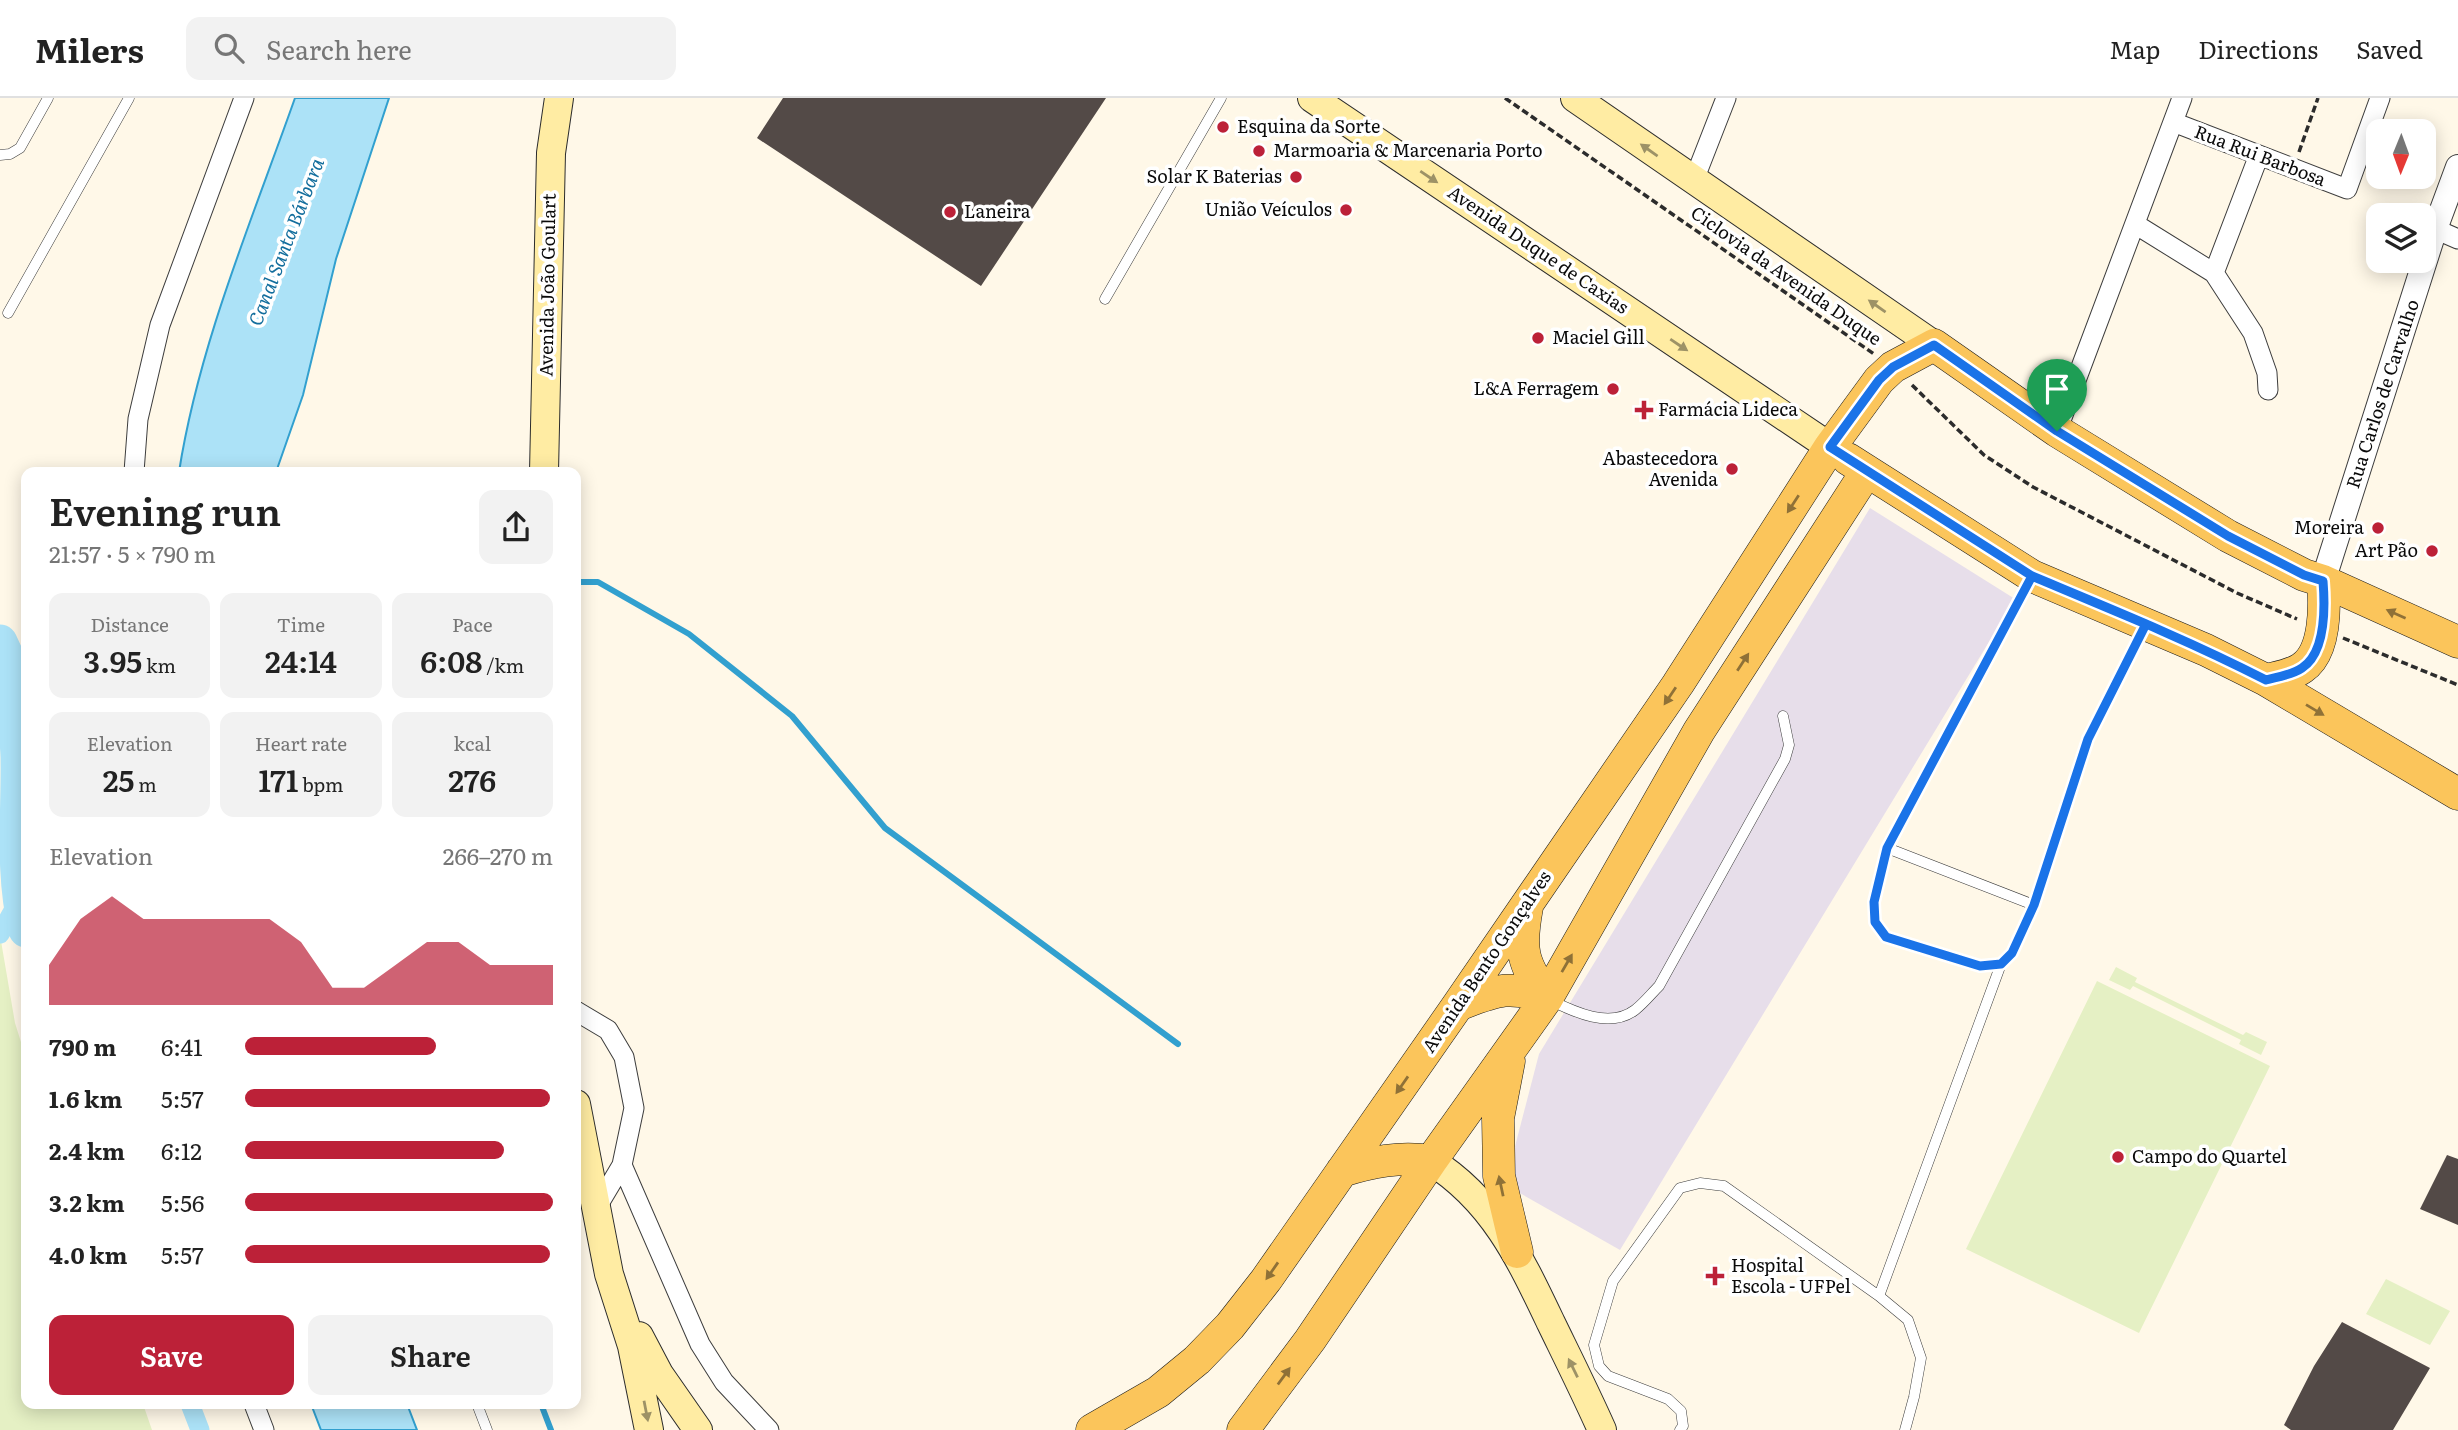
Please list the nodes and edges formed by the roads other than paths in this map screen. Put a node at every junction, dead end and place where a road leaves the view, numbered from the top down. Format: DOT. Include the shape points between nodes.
graph roads {
  1 [pos="48,98"];
  2 [pos="129,98"];
  3 [pos="244,98"];
  4 [pos="559,98"];
  5 [pos="1221,98"];
  6 [pos="1312,98"];
  7 [pos="1574,98"];
  8 [pos="1726,98"];
  9 [pos="2182,98"];
  10 [pos="2380,98"];
  11 [pos="2173,122"];
  12 [pos="0,155"];
  13 [pos="2259,155"];
  14 [pos="2458,167"];
  15 [pos="1694,180"];
  16 [pos="2135,223"];
  17 [pos="2436,226"];
  18 [pos="2436,229"];
  19 [pos="2458,239"];
  20 [pos="2214,273"];
  21 [pos="2421,273"];
  22 [pos="1105,299"];
  23 [pos="8,313"];
  24 [pos="1934,345"];
  25 [pos="2268,390"];
  26 [pos="1861,404"];
  27 [pos="2057,431"];
  28 [pos="1830,447"];
  29 [pos="134,467"];
  30 [pos="544,467"];
  31 [pos="1876,476"];
  32 [pos="2032,576"];
  33 [pos="2323,581"];
  34 [pos="2146,624"];
  35 [pos="2458,642"];
  36 [pos="2266,680"];
  37 [pos="1783,716"];
  38 [pos="2458,794"];
  39 [pos="1887,848"];
  40 [pos="1528,903"];
  41 [pos="2034,905"];
  42 [pos="2001,964"];
  43 [pos="1547,999"];
  44 [pos="1458,1006"];
  45 [pos="581,1014"];
  46 [pos="1511,1051"];
  47 [pos="581,1129"];
  48 [pos="1431,1161"];
  49 [pos="622,1165"];
  50 [pos="1342,1171"];
  51 [pos="597,1207"];
  52 [pos="1517,1252"];
  53 [pos="609,1274"];
  54 [pos="1879,1296"];
  55 [pos="256,1409"];
  56 [pos="479,1409"];
  57 [pos="264,1430"];
  58 [pos="487,1430"];
  59 [pos="649,1430"];
  60 [pos="698,1430"];
  61 [pos="769,1430"];
  62 [pos="1092,1430"];
  63 [pos="1243,1430"];
  64 [pos="1602,1430"];
  65 [pos="1680,1430"];
  66 [pos="1905,1430"];
  1 -- 12 [label="lane" via="20,148"];
  2 -- 23 [label="lane"];
  3 -- 29 [label="street" via="160,325 138,419"];
  4 -- 30 [label="main road, Avenida João Goulart" via="551,153"];
  5 -- 22 [label="lane"];
  6 -- 28 [label="main road, Avenida Duque de Caxias, one-way"];
  15 -- 7 [label="main road, one-way"];
  8 -- 15 [label="street"];
  9 -- 11 [label="street"];
  10 -- 13 [label="street, Rua Rui Barbosa" via="2347,189"];
  11 -- 13 [label="street, Rua Rui Barbosa"];
  11 -- 16 [label="street"];
  13 -- 20 [label="street"];
  14 -- 17 [label="street, Rua Carlos de Carvalho"];
  24 -- 15 [label="main road, one-way"];
  16 -- 20 [label="street"];
  16 -- 27 [label="street"];
  18 -- 19 [label="street"];
  20 -- 25 [label="street" via="2253,333"];
  21 -- 33 [label="street, Rua Carlos de Carvalho"];
  24 -- 26 [label="main road, Avenida Bento Gonçalves" via="1893,367"];
  24 -- 27 [label="main road"];
  26 -- 28 [label="main road, Avenida Bento Gonçalves"];
  26 -- 31 [label="main road"];
  27 -- 33 [label="main road" via="2228,536"];
  28 -- 31 [label="main road, Avenida Duque de Caxias"];
  28 -- 40 [label="main road, Avenida Bento Gonçalves, one-way" via="1678,684"];
  31 -- 32 [label="main road, Avenida Duque de Caxias"];
  43 -- 31 [label="main road, one-way" via="1699,731"];
  32 -- 34 [label="main road, Avenida Duque de Caxias"];
  32 -- 39 [label="lane"];
  35 -- 33 [label="main road, one-way"];
  33 -- 36 [label="main road" via="2323,629 2312,658 2302,668"];
  34 -- 36 [label="main road, Avenida Duque de Caxias"];
  34 -- 41 [label="lane" via="2088,739"];
  36 -- 38 [label="main road, Avenida Duque de Caxias, one-way"];
  37 -- 43 [label="lane" via="1789,745 1786,759 1659,986 1633,1012 1609,1019 1577,1014"];
  39 -- 41 [label="lane"];
  39 -- 42 [label="lane" via="1874,902 1875,922 1886,937 1980,966"];
  40 -- 43 [label="main road" via="1521,935 1524,960"];
  40 -- 44 [label="main road, Avenida Bento Gonçalves"];
  41 -- 42 [label="lane" via="2012,953"];
  42 -- 54 [label="lane"];
  43 -- 44 [label="main road" via="1525,990 1505,989"];
  43 -- 46 [label="main road"];
  44 -- 50 [label="main road, Avenida Bento Gonçalves, one-way"];
  45 -- 49 [label="street" via="608,1031 624,1057 634,1108"];
  46 -- 48 [label="main road"];
  52 -- 46 [label="main road, one-way" via="1499,1176 1498,1118"];
  47 -- 51 [label="main road"];
  48 -- 50 [label="main road" via="1395,1159"];
  48 -- 52 [label="main road" via="1468,1188"];
  63 -- 48 [label="main road, one-way"];
  49 -- 51 [label="street"];
  49 -- 61 [label="street" via="701,1344 724,1382"];
  50 -- 62 [label="main road, Avenida Bento Gonçalves, one-way" via="1230,1326 1158,1392"];
  51 -- 53 [label="main road"];
  64 -- 52 [label="main road, one-way"];
  53 -- 59 [label="main road, one-way" via="632,1346"];
  53 -- 60 [label="main road" via="659,1374"];
  54 -- 65 [label="lane" via="1724,1186 1700,1183 1680,1188 1613,1281 1594,1345 1599,1366 1608,1376 1668,1399 1681,1411"];
  54 -- 66 [label="lane" via="1908,1320 1921,1358"];
  55 -- 57 [label="street"];
  56 -- 58 [label="lane"];
}
